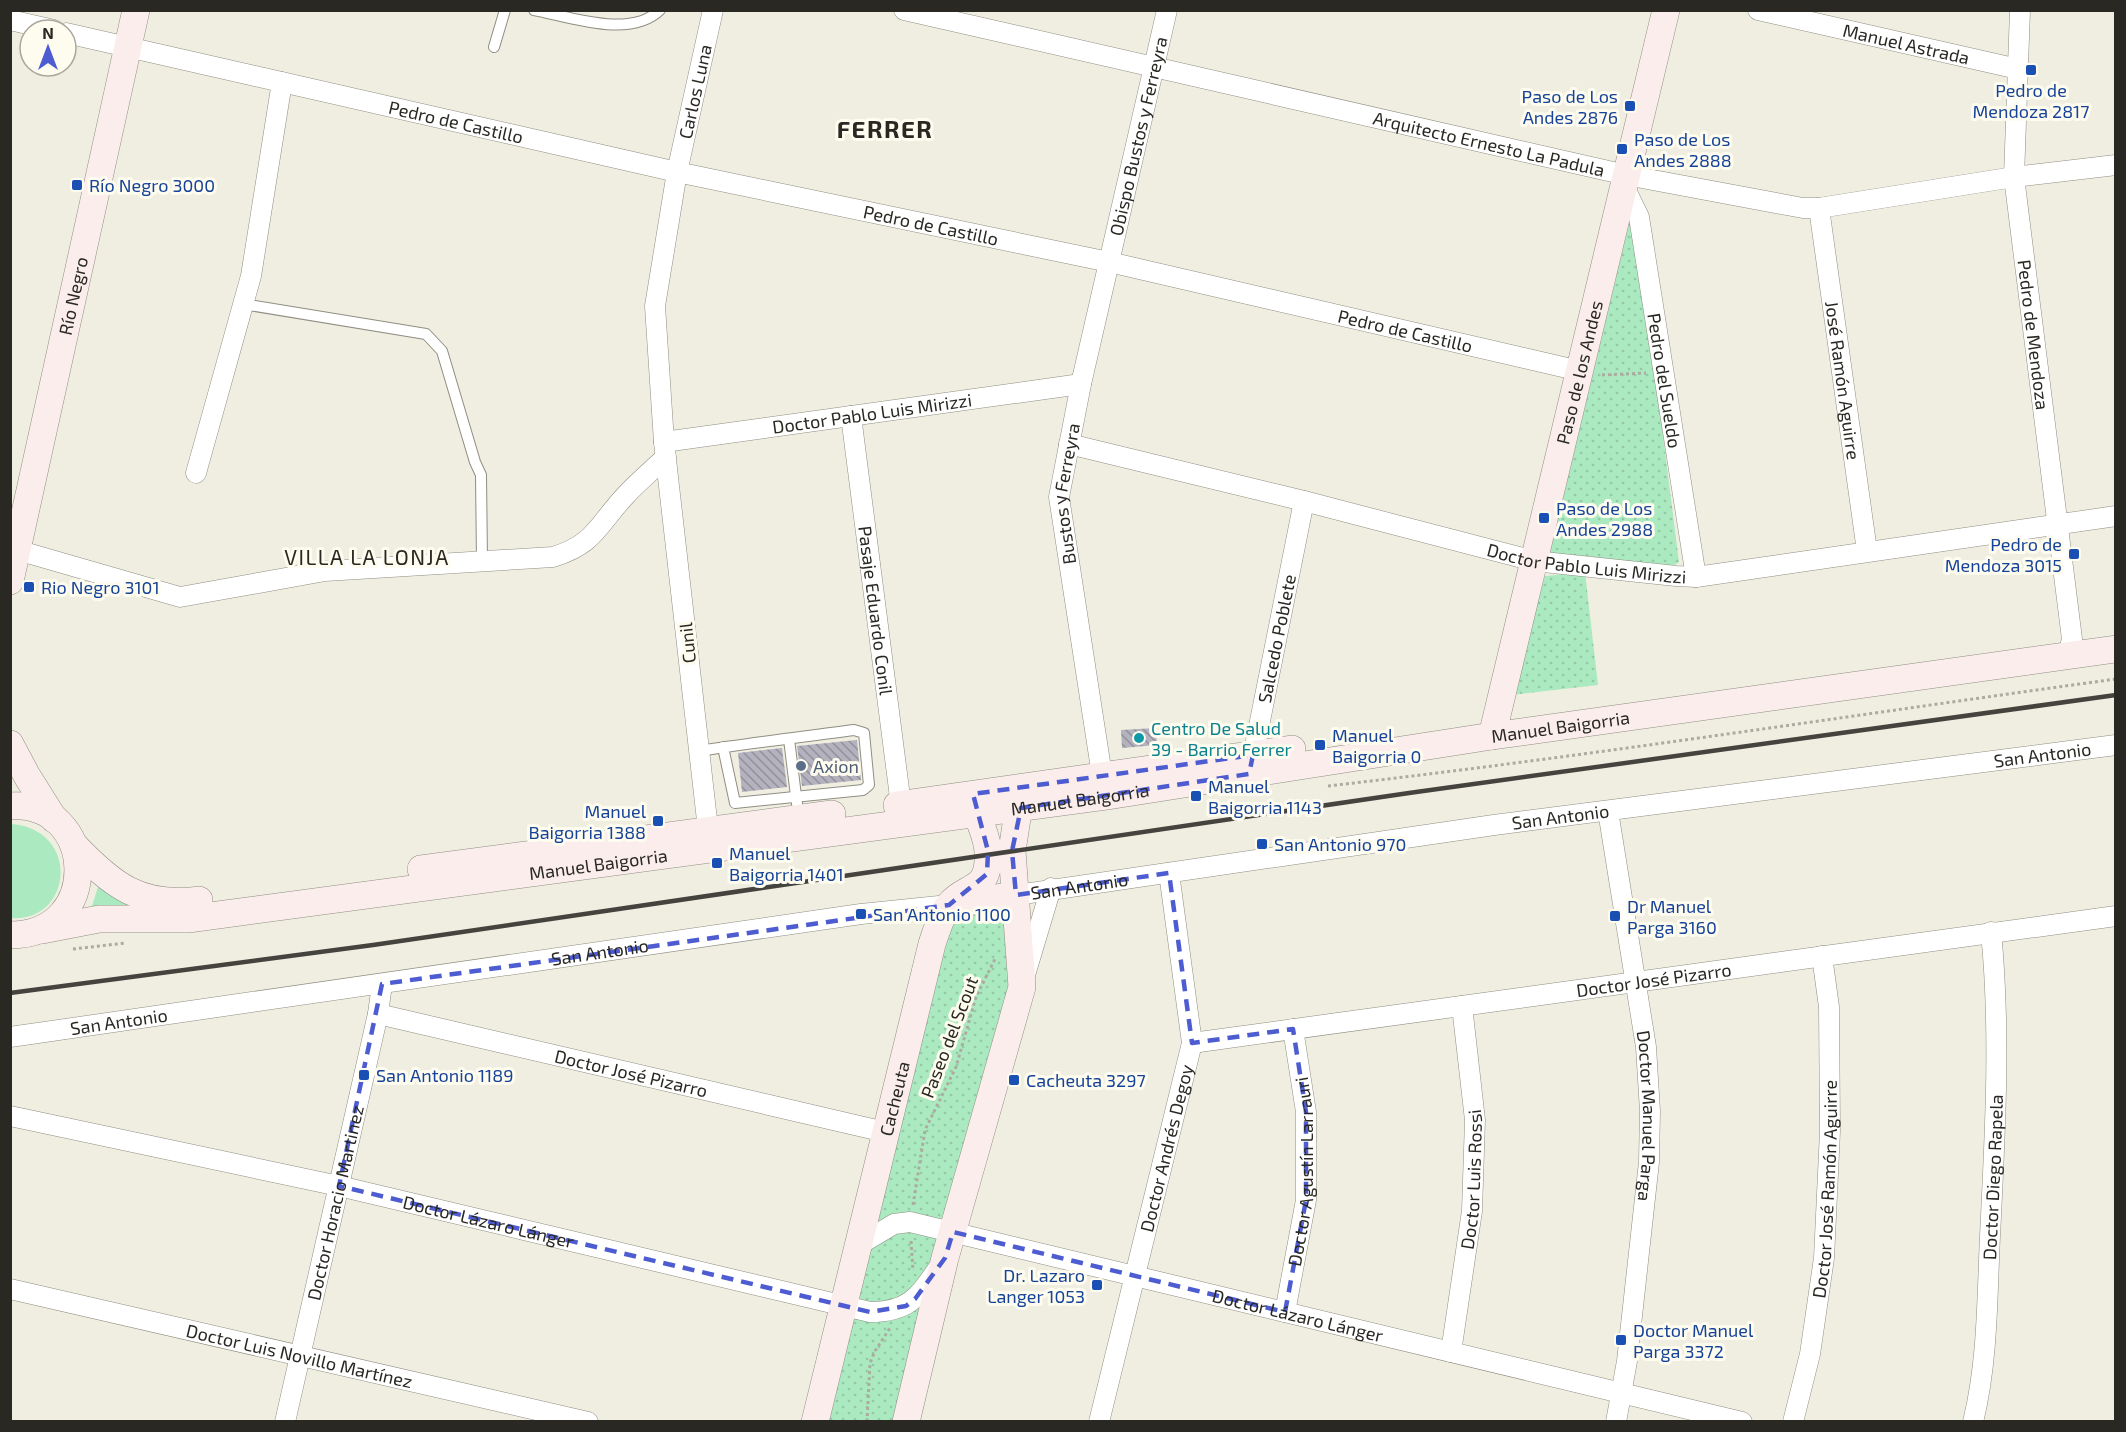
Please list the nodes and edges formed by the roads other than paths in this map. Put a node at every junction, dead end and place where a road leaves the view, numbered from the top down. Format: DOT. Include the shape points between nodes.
graph roads {
  1 [pos="136,10"];
  2 [pos="505,10"];
  3 [pos="534,10"];
  4 [pos="660,10"];
  5 [pos="713,10"];
  6 [pos="904,10"];
  7 [pos="1167,10"];
  8 [pos="1666,10"];
  9 [pos="1758,10"];
  10 [pos="2019,10"];
  11 [pos="78,36"];
  12 [pos="129,47"];
  13 [pos="495,47"];
  14 [pos="1154,67"];
  15 [pos="2018,69"];
  16 [pos="282,82"];
  17 [pos="2115,165"];
  18 [pos="677,172"];
  19 [pos="2014,177"];
  20 [pos="1625,180"];
  21 [pos="1820,208"];
  22 [pos="1109,262"];
  23 [pos="243,304"];
  24 [pos="1585,373"];
  25 [pos="1081,384"];
  26 [pos="850,416"];
  27 [pos="1069,444"];
  28 [pos="665,449"];
  29 [pos="196,473"];
  30 [pos="1304,501"];
  31 [pos="2115,516"];
  32 [pos="2057,525"];
  33 [pos="1867,551"];
  34 [pos="482,561"];
  35 [pos="1534,561"];
  36 [pos="13,562"];
  37 [pos="1696,577"];
  38 [pos="2115,633"];
  39 [pos="2070,647"];
  40 [pos="2115,649"];
  41 [pos="1494,728"];
  42 [pos="789,739"];
  43 [pos="10,744"];
  44 [pos="2115,745"];
  45 [pos="723,747"];
  46 [pos="699,751"];
  47 [pos="1251,765"];
  48 [pos="1104,786"];
  49 [pos="1021,798"];
  50 [pos="901,804"];
  51 [pos="974,804"];
  52 [pos="10,806"];
  53 [pos="1608,811"];
  54 [pos="830,813"];
  55 [pos="798,817"];
  56 [pos="55,820"];
  57 [pos="763,822"];
  58 [pos="708,829"];
  59 [pos="75,846"];
  60 [pos="1169,873"];
  61 [pos="1051,888"];
  62 [pos="1016,895"];
  63 [pos="949,904"];
  64 [pos="2115,916"];
  65 [pos="1991,932"];
  66 [pos="22,935"];
  67 [pos="1822,956"];
  68 [pos="1636,982"];
  69 [pos="382,984"];
  70 [pos="1022,987"];
  71 [pos="1462,1006"];
  72 [pos="378,1014"];
  73 [pos="1293,1029"];
  74 [pos="10,1037"];
  75 [pos="1192,1043"];
  76 [pos="10,1116"];
  77 [pos="885,1132"];
  78 [pos="339,1186"];
  79 [pos="952,1232"];
  80 [pos="857,1246"];
  81 [pos="945,1258"];
  82 [pos="1135,1276"];
  83 [pos="10,1289"];
  84 [pos="843,1306"];
  85 [pos="1285,1311"];
  86 [pos="1451,1352"];
  87 [pos="300,1354"];
  88 [pos="1622,1393"];
  89 [pos="285,1422"];
  90 [pos="588,1422"];
  91 [pos="815,1422"];
  92 [pos="906,1422"];
  93 [pos="1099,1422"];
  94 [pos="1616,1422"];
  95 [pos="1742,1422"];
  96 [pos="1793,1422"];
  97 [pos="1973,1422"];
  1 -- 12 [label="main road, Río Negro"];
  2 -- 13 [label="lane"];
  3 -- 4 [label="lane" via="623,26 639,24"];
  5 -- 18 [label="street, Carlos Luna"];
  6 -- 14 [label="street, Arquitecto Ernesto La Padula"];
  7 -- 14 [label="street, Obispo Bustos y Ferreyra"];
  8 -- 20 [label="main road, Paso de los Andes"];
  9 -- 15 [label="street, Manuel Astrada"];
  10 -- 15 [label="street, Pedro de Mendoza"];
  11 -- 12 [label="street, Pedro de Castillo"];
  12 -- 16 [label="street, Pedro de Castillo"];
  12 -- 36 [label="main road, Río Negro"];
  14 -- 20 [label="street, Arquitecto Ernesto La Padula"];
  14 -- 22 [label="street, Obispo Bustos y Ferreyra"];
  15 -- 19 [label="street, Pedro de Mendoza"];
  16 -- 18 [label="street, Pedro de Castillo"];
  16 -- 23 [label="street" via="251,276"];
  17 -- 19 [label="street, Arquitecto Ernesto La Padula"];
  18 -- 22 [label="street, Pedro de Castillo"];
  18 -- 28 [label="street, Carlos Luna" via="655,306"];
  19 -- 21 [label="street, Arquitecto Ernesto La Padula"];
  19 -- 32 [label="street, Pedro de Mendoza"];
  20 -- 21 [label="street, Arquitecto Ernesto La Padula"];
  20 -- 24 [label="main road, Paso de los Andes"];
  20 -- 37 [label="street, Pedro del Sueldo" via="1639,217"];
  21 -- 33 [label="street, José Ramón Aguirre"];
  22 -- 24 [label="street, Pedro de Castillo"];
  22 -- 25 [label="street, Bustos y Ferreyra"];
  23 -- 29 [label="street"];
  23 -- 34 [label="lane" via="426,334 437,344 481,475"];
  24 -- 35 [label="main road, Paso de los Andes"];
  25 -- 26 [label="street, Doctor Pablo Luis Mirizzi"];
  25 -- 27 [label="street, Bustos y Ferreyra"];
  26 -- 28 [label="street, Doctor Pablo Luis Mirizzi"];
  26 -- 50 [label="street, Pasaje Eduardo Conil"];
  27 -- 30 [label="street, Doctor Pablo Luis Mirizzi"];
  27 -- 48 [label="street, Bustos y Ferreyra" via="1060,484 1060,506"];
  28 -- 34 [label="street" via="577,550 553,557"];
  28 -- 46 [label="street, Cunil"];
  30 -- 35 [label="street, Doctor Pablo Luis Mirizzi"];
  30 -- 47 [label="street, Salcedo Poblete"];
  31 -- 32 [label="street, Doctor Pablo Luis Mirizzi"];
  32 -- 33 [label="street, Doctor Pablo Luis Mirizzi"];
  32 -- 39 [label="street, Pedro de Mendoza"];
  33 -- 37 [label="street, Doctor Pablo Luis Mirizzi"];
  34 -- 36 [label="street" via="325,571 180,597"];
  35 -- 37 [label="street, Doctor Pablo Luis Mirizzi"];
  35 -- 41 [label="main road, Paso de los Andes"];
  38 -- 39 [label="main road, Manuel Baigorria"];
  39 -- 40 [label="main road, Manuel Baigorria"];
  39 -- 41 [label="main road, Manuel Baigorria"];
  41 -- 47 [label="main road, Manuel Baigorria"];
  42 -- 45 [label="lane"];
  42 -- 54 [label="lane" via="854,730 864,733 867,788"];
  42 -- 55 [label="lane"];
  43 -- 56 [label="main road"];
  44 -- 53 [label="street, San Antonio"];
  45 -- 46 [label="lane"];
  45 -- 57 [label="lane" via="735,803"];
  46 -- 58 [label="street, Cunil"];
  47 -- 48 [label="main road, Manuel Baigorria"];
  48 -- 49 [label="main road, Manuel Baigorria"];
  49 -- 51 [label="main road, Manuel Baigorria"];
  49 -- 62 [label="main road" via="1012,851"];
  50 -- 51 [label="main road, Manuel Baigorria"];
  50 -- 54 [label="main road, Manuel Baigorria"];
  51 -- 54 [label="main road, Manuel Baigorria"];
  51 -- 63 [label="main road" via="988,851 987,874 974,889"];
  52 -- 56 [label="main road" via="31,808"];
  53 -- 60 [label="street, San Antonio"];
  53 -- 68 [label="street, Doctor Manuel Parga"];
  54 -- 55 [label="main road, Manuel Baigorria"];
  54 -- 55 [label="lane"];
  55 -- 57 [label="main road, Manuel Baigorria"];
  55 -- 57 [label="lane"];
  56 -- 59 [label="main road, Manuel Baigorria"];
  57 -- 58 [label="main road, Manuel Baigorria"];
  57 -- 66 [label="main road, Manuel Baigorria" via="188,919 99,919"];
  58 -- 59 [label="main road, Manuel Baigorria" via="190,901 150,898 120,888"];
  59 -- 66 [label="main road" via="79,859 77,888 64,912"];
  60 -- 61 [label="street, San Antonio"];
  60 -- 75 [label="street, Doctor Andrés Degoy"];
  61 -- 62 [label="street, San Antonio"];
  61 -- 70 [label="street"];
  62 -- 63 [label="main road, San Antonio"];
  62 -- 70 [label="main road"];
  63 -- 69 [label="street, San Antonio"];
  63 -- 77 [label="main road, Cacheuta" via="932,944"];
  64 -- 65 [label="street, Doctor José Pizarro"];
  65 -- 67 [label="street, Doctor José Pizarro"];
  65 -- 97 [label="street, Doctor Diego Rapela" via="1997,1015 1992,1194 1984,1361"];
  67 -- 68 [label="street, Doctor José Pizarro"];
  67 -- 96 [label="street, Doctor José Ramón Aguirre" via="1829,1007 1830,1131 1824,1258 1810,1354"];
  68 -- 71 [label="street, Doctor José Pizarro"];
  68 -- 88 [label="street, Doctor Manuel Parga" via="1649,1074 1651,1140"];
  69 -- 72 [label="street, Doctor Horacio Martinez"];
  69 -- 74 [label="street, San Antonio"];
  70 -- 79 [label="main road"];
  71 -- 73 [label="street, Doctor José Pizarro"];
  71 -- 86 [label="street, Doctor Luis Rossi" via="1475,1120 1470,1223"];
  72 -- 77 [label="street, Doctor José Pizarro"];
  72 -- 78 [label="street, Doctor Horacio Martinez"];
  73 -- 75 [label="street, Doctor José Pizarro"];
  73 -- 85 [label="street, Doctor Agustín Larrauri" via="1306,1112 1306,1200"];
  75 -- 82 [label="street, Doctor Andrés Degoy"];
  76 -- 78 [label="street, Doctor Lázaro Lánger"];
  77 -- 80 [label="main road, Cacheuta"];
  78 -- 84 [label="street, Doctor Lázaro Lánger"];
  78 -- 87 [label="street, Doctor Horacio Martinez"];
  79 -- 80 [label="street, Doctor Lázaro Lánger" via="910,1222 894,1224"];
  79 -- 81 [label="main road"];
  79 -- 82 [label="street, Doctor Lázaro Lánger"];
  80 -- 84 [label="main road, Cacheuta"];
  81 -- 84 [label="street, Doctor Lázaro Lánger" via="906,1306 870,1311"];
  81 -- 92 [label="main road"];
  82 -- 85 [label="street, Doctor Lázaro Lánger"];
  82 -- 93 [label="street, Doctor Andrés Degoy"];
  83 -- 87 [label="street, Doctor Luis Novillo Martínez"];
  84 -- 91 [label="main road, Cacheuta"];
  85 -- 86 [label="street, Doctor Lázaro Lánger"];
  86 -- 88 [label="street, Doctor Lázaro Lánger"];
  87 -- 89 [label="street, Doctor Horacio Martinez"];
  87 -- 90 [label="street, Doctor Luis Novillo Martínez"];
  88 -- 94 [label="street, Doctor Manuel Parga"];
  88 -- 95 [label="street, Doctor Lázaro Lánger"];
}
